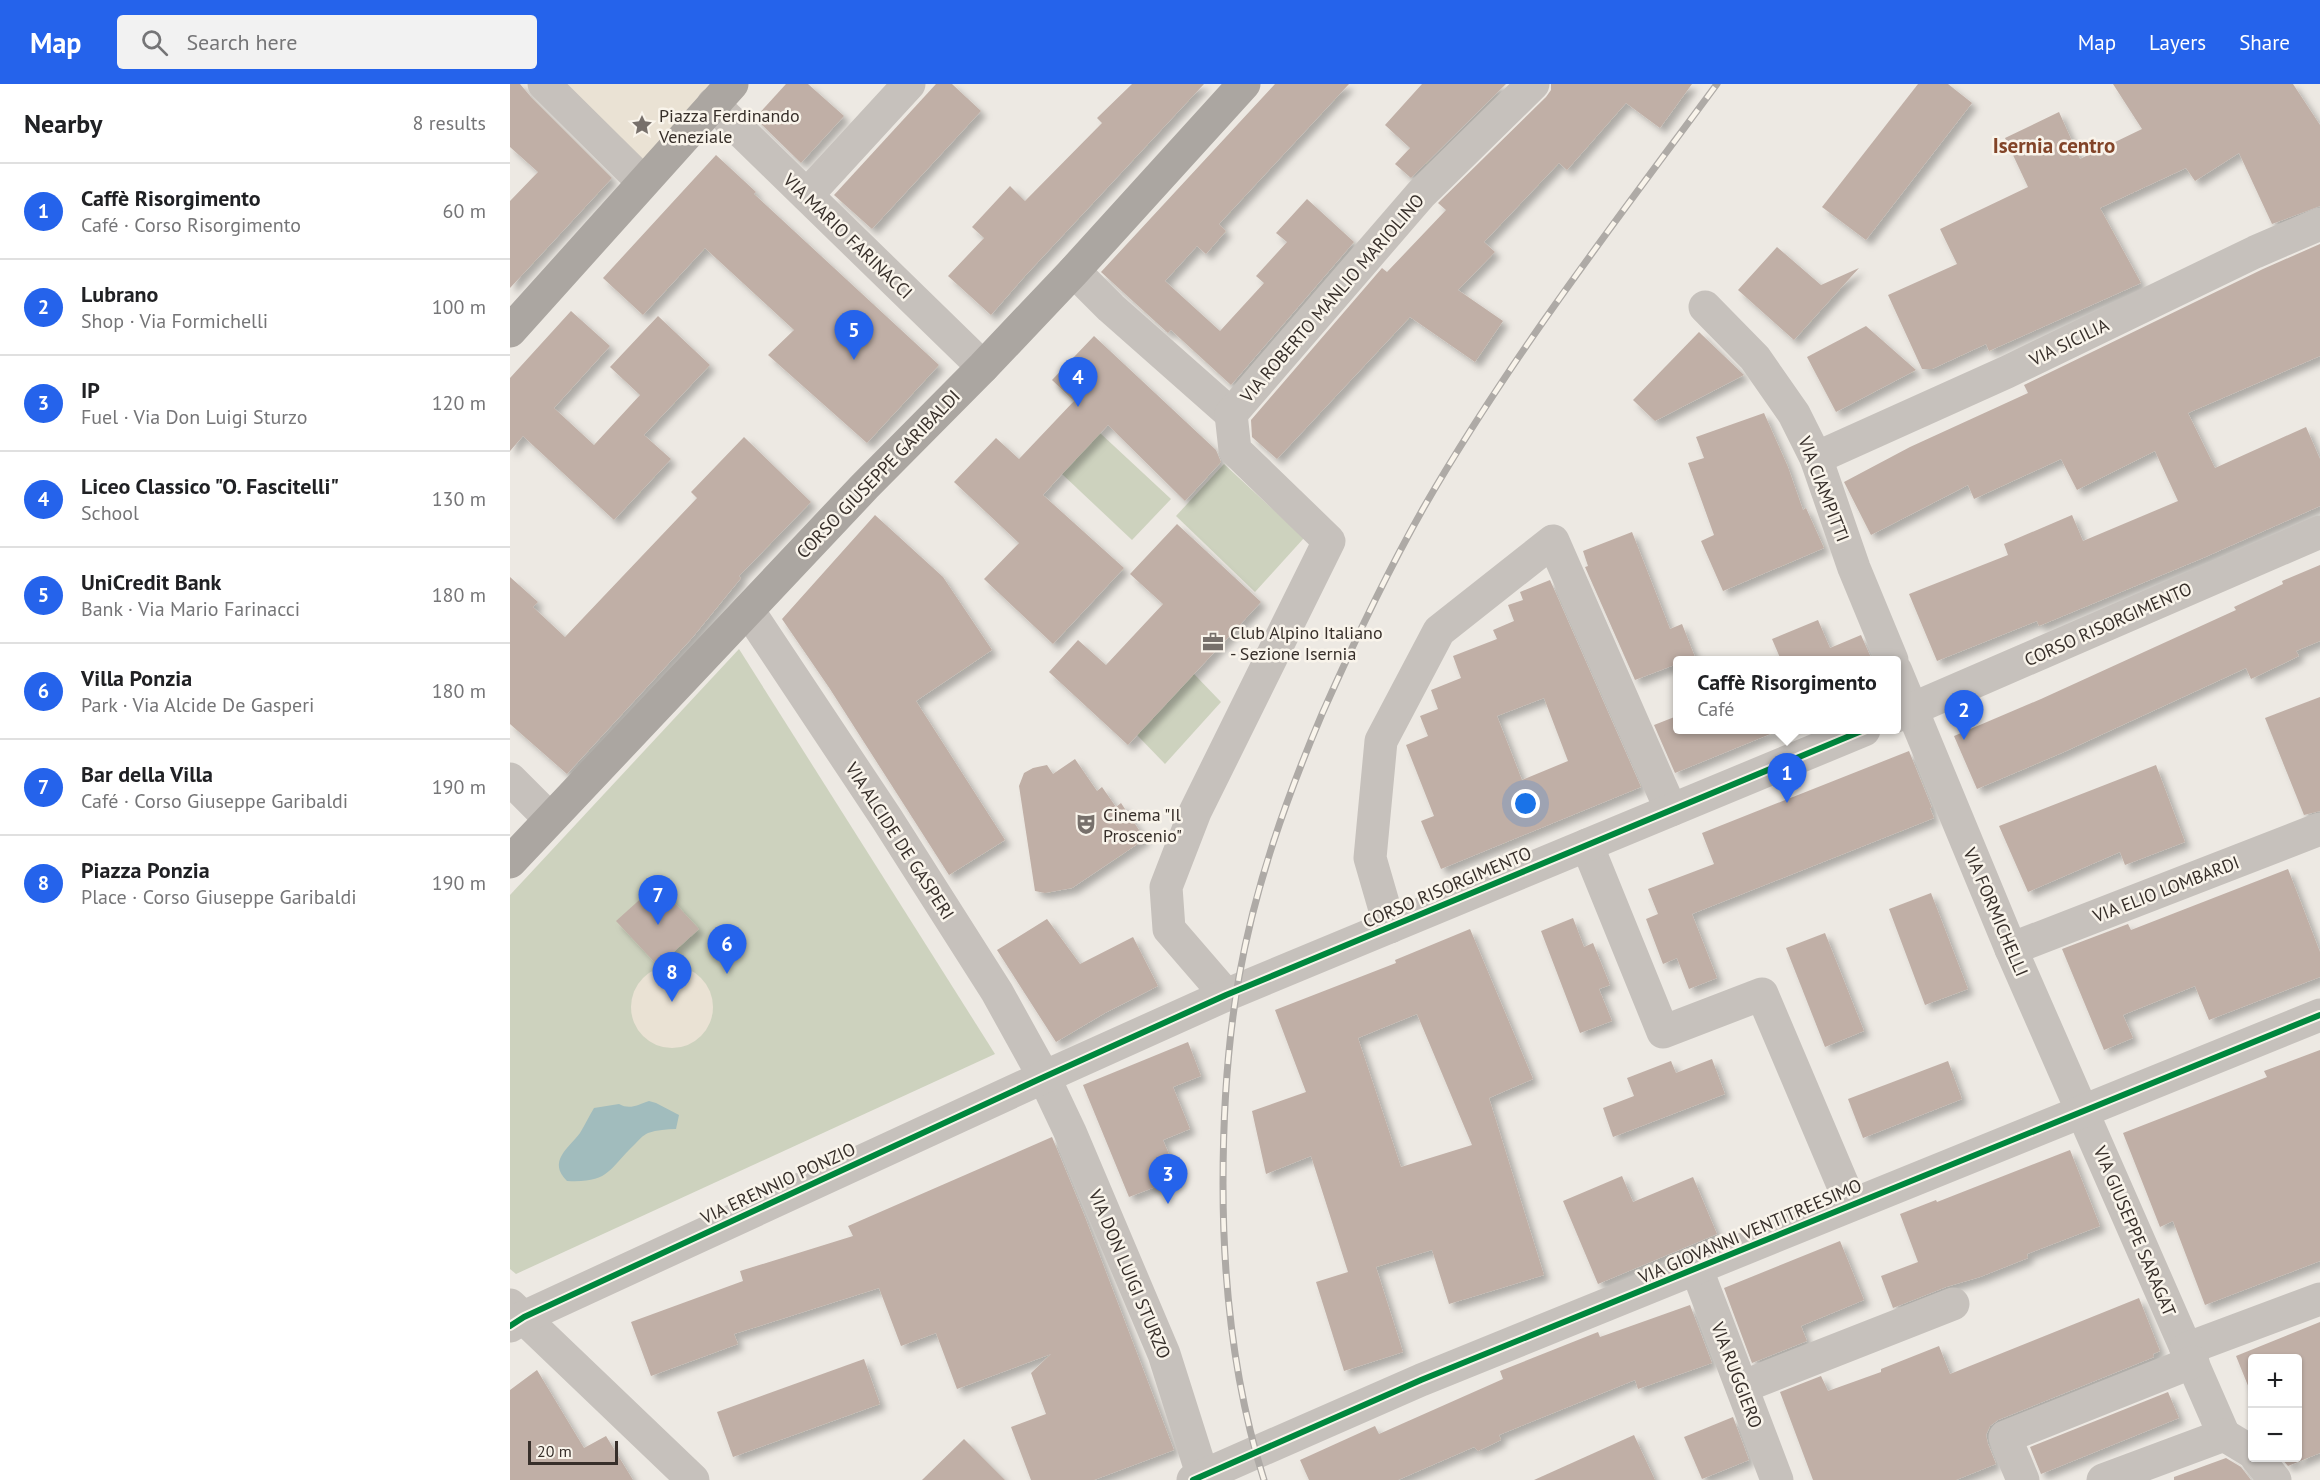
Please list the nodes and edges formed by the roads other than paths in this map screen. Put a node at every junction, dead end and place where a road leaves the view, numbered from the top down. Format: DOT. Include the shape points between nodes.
graph roads {
  1 [pos="544,84"];
  2 [pos="909,84"];
  3 [pos="1244,84"];
  4 [pos="1533,84"];
  5 [pos="723,94"];
  6 [pos="643,182"];
  7 [pos="807,195"];
  8 [pos="2320,224"];
  9 [pos="1074,271"];
  10 [pos="1705,307"];
  11 [pos="510,331"];
  12 [pos="984,367"];
  13 [pos="1231,414"];
  14 [pos="1816,458"];
  15 [pos="2320,532"];
  16 [pos="748,610"];
  17 [pos="1890,656"];
  18 [pos="1901,694"];
  19 [pos="1905,713"];
  20 [pos="1852,734"];
  21 [pos="510,779"];
  22 [pos="1671,810"];
  23 [pos="550,819"];
  24 [pos="2320,829"];
  25 [pos="1587,845"];
  26 [pos="510,862"];
  27 [pos="1390,927"];
  28 [pos="2011,949"];
  29 [pos="1226,995"];
  30 [pos="2320,1015"];
  31 [pos="1044,1077"];
  32 [pos="2084,1112"];
  33 [pos="1851,1204"];
  34 [pos="1697,1270"];
  35 [pos="2320,1299"];
  36 [pos="1953,1304"];
  37 [pos="515,1316"];
  38 [pos="2190,1355"];
  39 [pos="1742,1387"];
  40 [pos="2224,1435"];
  41 [pos="2248,1449"];
  42 [pos="2260,1462"];
  43 [pos="1200,1479"];
  44 [pos="693,1480"];
  45 [pos="1777,1480"];
  46 [pos="2023,1480"];
  47 [pos="2103,1480"];
  48 [pos="2275,1480"];
  1 -- 6 [label="street"];
  2 -- 7 [label="street"];
  3 -- 9 [label="main road, CORSO GIUSEPPE GARIBALDI"];
  4 -- 13 [label="street, VIA ROBERTO MANLIO MARIOLINO" via="1421,194"];
  5 -- 6 [label="main road"];
  5 -- 7 [label="street, VIA MARIO FARINACCI"];
  6 -- 11 [label="main road"];
  7 -- 12 [label="street, VIA MARIO FARINACCI"];
  8 -- 14 [label="street, VIA SICILIA"];
  9 -- 12 [label="main road, CORSO GIUSEPPE GARIBALDI"];
  9 -- 13 [label="street, VIA ROBERTO MANLIO MARIOLINO"];
  10 -- 14 [label="street, VIA CIAMPITTI" via="1755,358 1794,414"];
  12 -- 16 [label="main road, CORSO GIUSEPPE GARIBALDI"];
  13 -- 29 [label="street" via="1235,450 1329,541 1196,812 1166,887 1169,929"];
  14 -- 17 [label="street, VIA CIAMPITTI" via="1854,568"];
  15 -- 19 [label="street, CORSO RISORGIMENTO"];
  16 -- 23 [label="main road, CORSO GIUSEPPE GARIBALDI"];
  16 -- 31 [label="street, VIA ALCIDE DE GASPERI" via="892,826 997,992"];
  18 -- 19 [label="street"];
  19 -- 28 [label="street, VIA FORMICHELLI"];
  20 -- 22 [label="street, CORSO RISORGIMENTO"];
  21 -- 23 [label="street"];
  22 -- 25 [label="street, CORSO RISORGIMENTO"];
  22 -- 27 [label="street" via="1553,541 1439,631 1382,741 1370,858"];
  23 -- 26 [label="main road, CORSO GIUSEPPE GARIBALDI"];
  24 -- 28 [label="street, VIA ELIO LOMBARDI"];
  25 -- 27 [label="street, CORSO RISORGIMENTO"];
  25 -- 33 [label="street" via="1663,1032 1762,994"];
  27 -- 29 [label="street, CORSO RISORGIMENTO"];
  28 -- 32 [label="street, VIA FORMICHELLI"];
  29 -- 31 [label="street, CORSO RISORGIMENTO"];
  30 -- 32 [label="street, VIA GIOVANNI VENTITREESIMO"];
  31 -- 37 [label="street, VIA ERENNIO PONZIO"];
  31 -- 43 [label="street, VIA DON LUIGI STURZO" via="1164,1354"];
  32 -- 33 [label="street, VIA GIOVANNI VENTITREESIMO"];
  32 -- 38 [label="street, VIA GIUSEPPE SARAGAT"];
  33 -- 34 [label="street, VIA GIOVANNI VENTITREESIMO"];
  34 -- 39 [label="street, VIA RUGGIERO"];
  34 -- 43 [label="street, VIA GIOVANNI VENTITREESIMO" via="1421,1380"];
  35 -- 38 [label="street"];
  36 -- 39 [label="street"];
  37 -- 44 [label="street"];
  38 -- 40 [label="street, VIA GIUSEPPE SARAGAT"];
  38 -- 46 [label="street" via="2005,1437"];
  39 -- 45 [label="street, VIA RUGGIERO"];
  40 -- 41 [label="street"];
  40 -- 47 [label="street"];
  42 -- 48 [label="street"];
}
